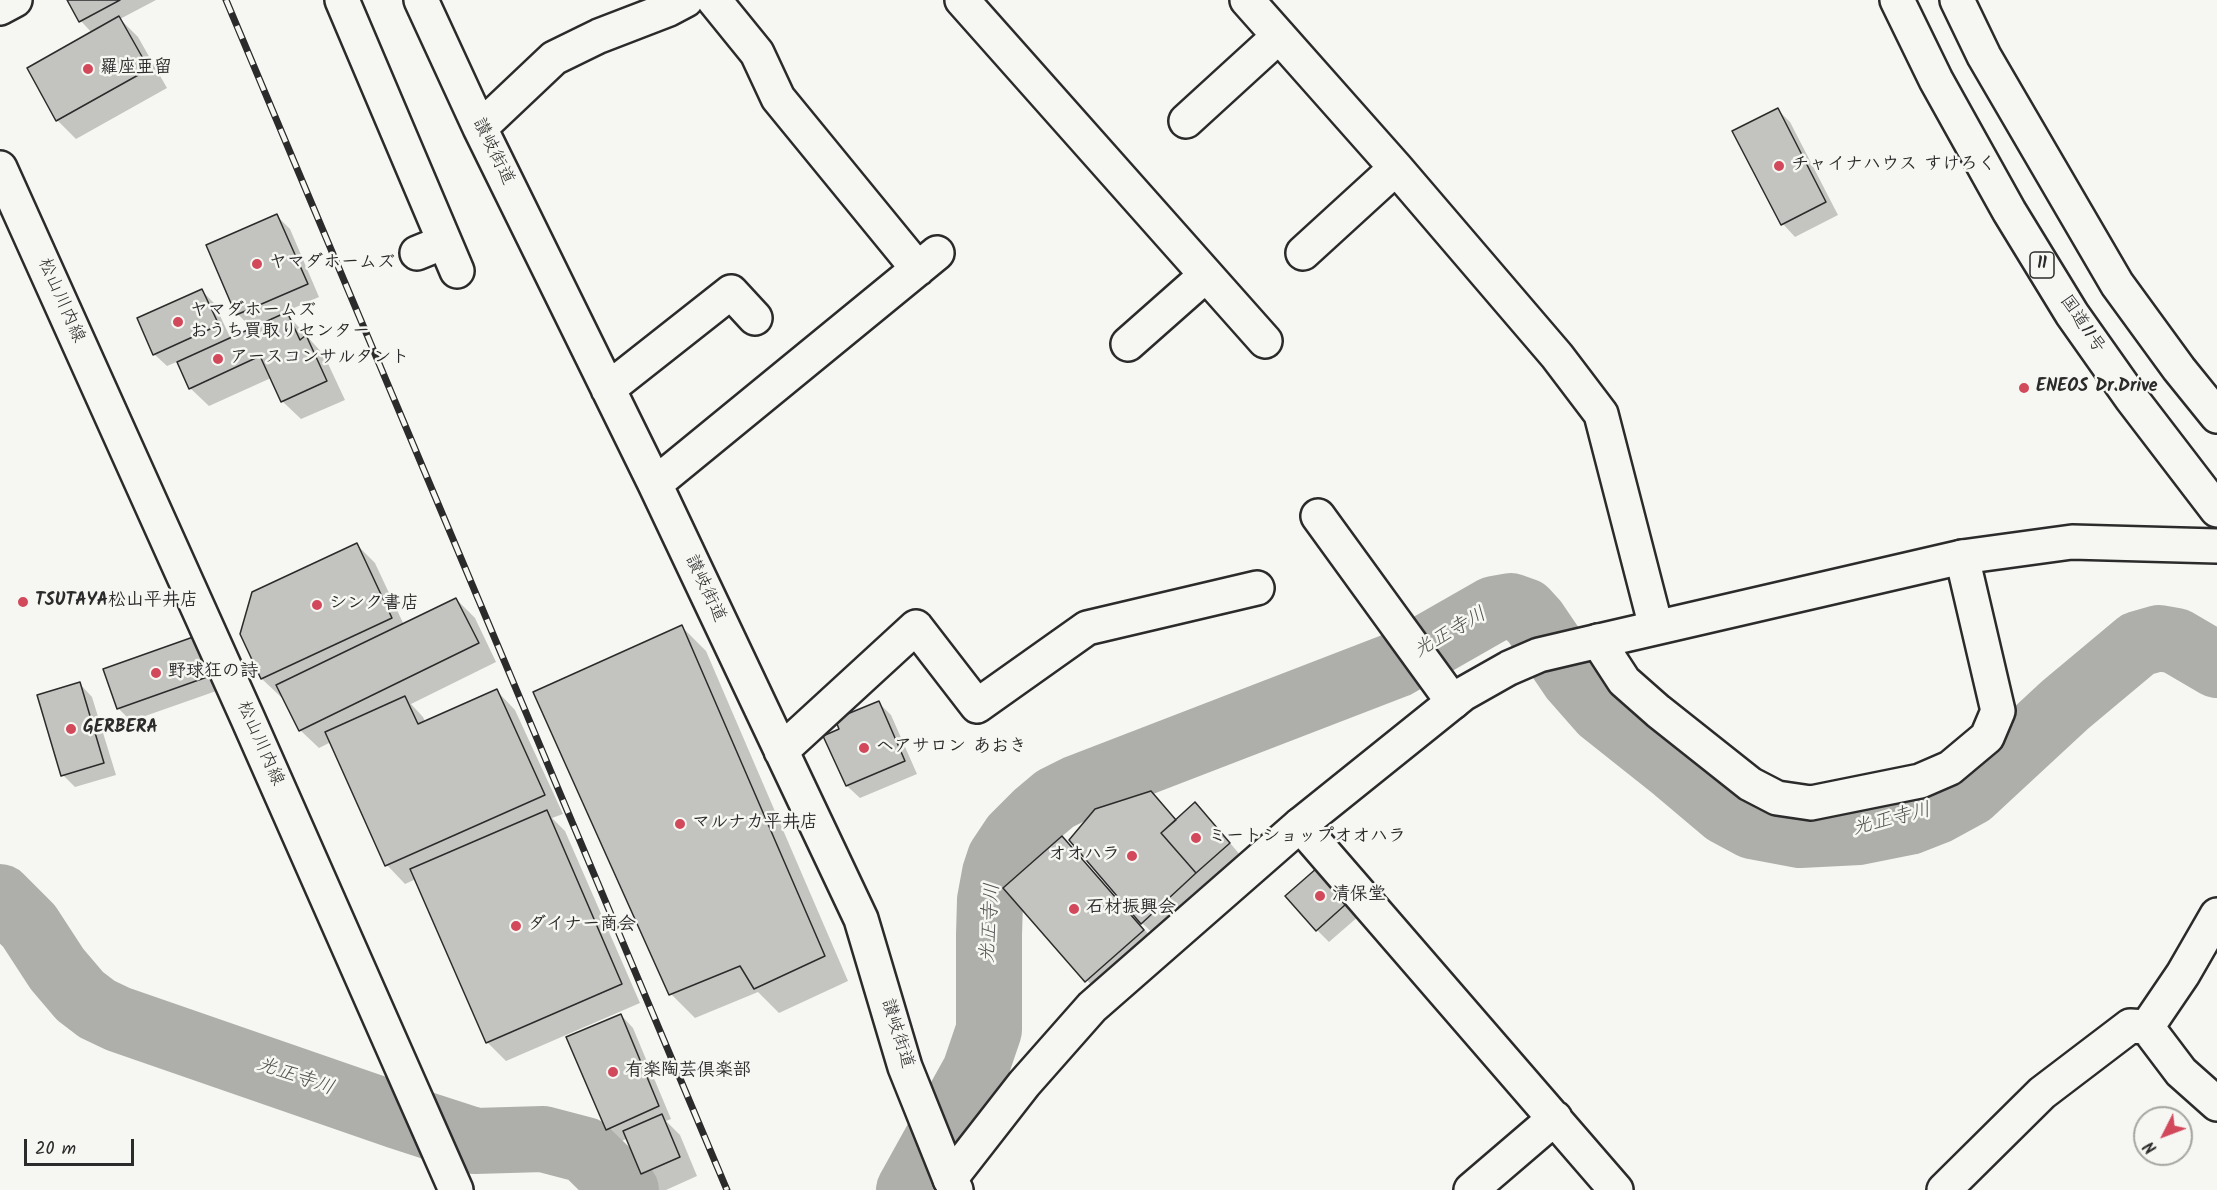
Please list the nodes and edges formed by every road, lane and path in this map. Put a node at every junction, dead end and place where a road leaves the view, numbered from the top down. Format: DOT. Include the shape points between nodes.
graph roads {
  1 [pos="15,0"];
  2 [pos="342,0"];
  3 [pos="421,0"];
  4 [pos="686,0"];
  5 [pos="714,0"];
  6 [pos="962,0"];
  7 [pos="1247,0"];
  8 [pos="1897,0"];
  9 [pos="1957,0"];
  10 [pos="0,8"];
  11 [pos="1280,36"];
  12 [pos="1186,122"];
  13 [pos="480,128"];
  14 [pos="0,168"];
  15 [pos="1396,168"];
  16 [pos="1303,254"];
  17 [pos="457,272"];
  18 [pos="1206,275"];
  19 [pos="755,318"];
  20 [pos="1265,341"];
  21 [pos="1128,344"];
  22 [pos="608,389"];
  23 [pos="2217,416"];
  24 [pos="655,484"];
  25 [pos="2217,510"];
  26 [pos="1318,516"];
  27 [pos="2217,546"];
  28 [pos="1962,557"];
  29 [pos="1257,588"];
  30 [pos="1656,627"];
  31 [pos="1586,644"];
  32 [pos="1453,702"];
  33 [pos="780,751"];
  34 [pos="1300,825"];
  35 [pos="2217,915"];
  36 [pos="2147,1027"];
  37 [pos="2217,1104"];
  38 [pos="1555,1118"];
  39 [pos="949,1186"];
  40 [pos="456,1190"];
  41 [pos="1471,1190"];
  42 [pos="1616,1190"];
  43 [pos="1944,1190"];
  1 -- 10 [label="main road"];
  2 -- 17 [label="main road" via="364,84 431,248"];
  3 -- 13 [label="main road, 讃岐街道"];
  4 -- 13 [label="main road" via="555,58"];
  5 -- 24 [label="main road" via="757,53 778,98 927,261"];
  6 -- 18 [label="main road"];
  7 -- 11 [label="main road"];
  8 -- 25 [label="main road, 国道11号 / 11" via="1941,90 2072,314"];
  9 -- 23 [label="main road" via="1990,66 2117,284"];
  11 -- 12 [label="main road"];
  11 -- 15 [label="main road"];
  13 -- 22 [label="main road, 讃岐街道"];
  14 -- 40 [label="main road, 松山川内線"];
  15 -- 16 [label="main road"];
  15 -- 30 [label="main road" via="1557,356 1601,414"];
  18 -- 20 [label="main road"];
  18 -- 21 [label="main road"];
  19 -- 22 [label="main road" via="731,292"];
  22 -- 24 [label="main road, 讃岐街道"];
  24 -- 33 [label="main road, 讃岐街道"];
  26 -- 32 [label="main road"];
  27 -- 28 [label="main road" via="2072,542"];
  28 -- 30 [label="main road"];
  28 -- 31 [label="main road" via="1998,711 1987,737 1950,768 1920,781 1811,803 1777,798 1750,784 1658,711"];
  29 -- 33 [label="main road" via="1087,628 977,706 916,627"];
  30 -- 31 [label="main road"];
  31 -- 32 [label="main road" via="1509,668"];
  32 -- 34 [label="main road"];
  33 -- 39 [label="main road, 讃岐街道" via="861,919 905,1067"];
  34 -- 38 [label="main road"];
  34 -- 39 [label="main road" via="1092,1006 1024,1084"];
  35 -- 36 [label="main road"];
  36 -- 37 [label="main road" via="2181,1072"];
  36 -- 43 [label="main road" via="2130,1026 2042,1093"];
  38 -- 41 [label="main road"];
  38 -- 42 [label="main road"];
}
